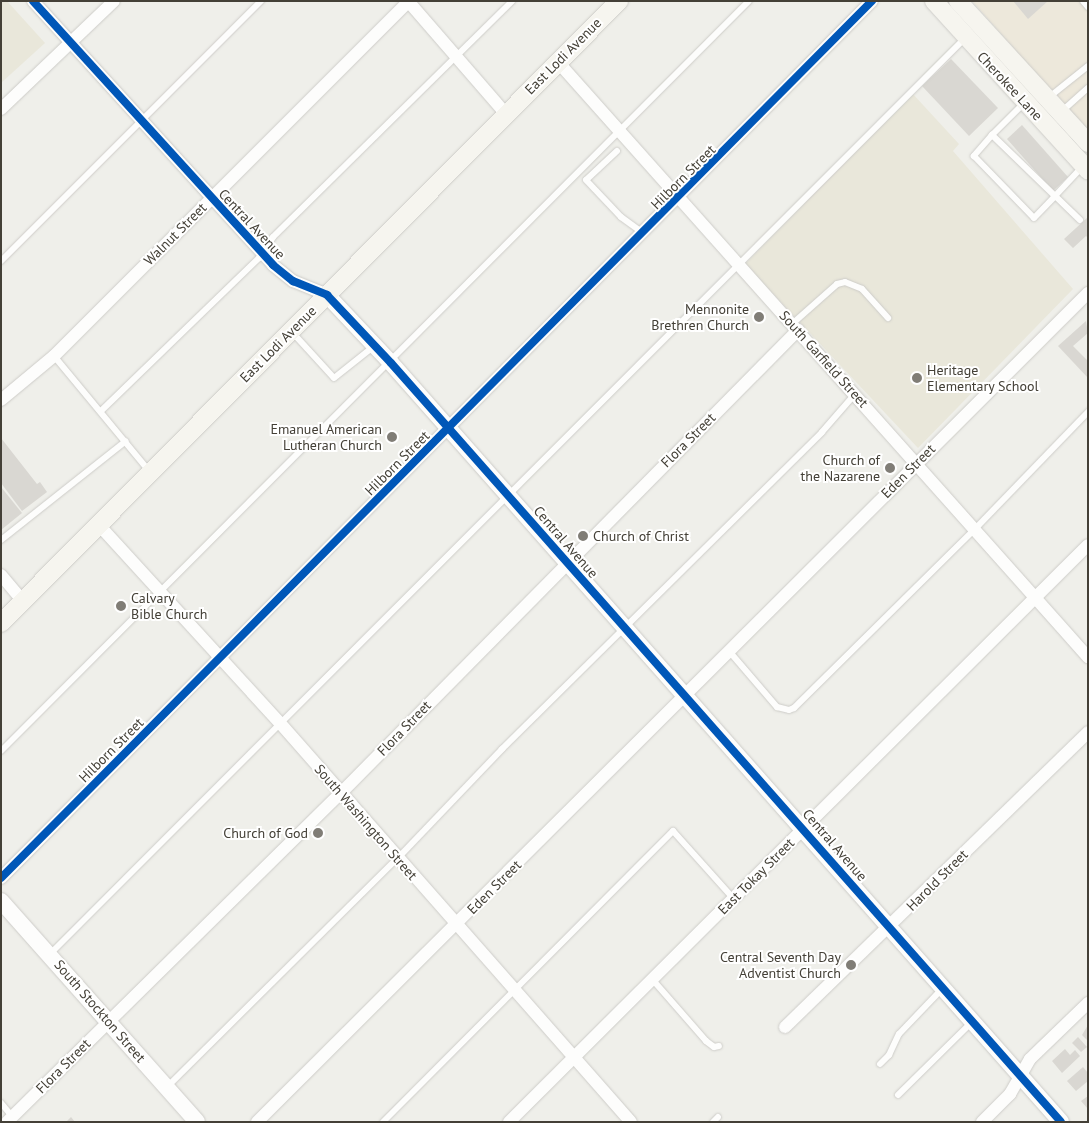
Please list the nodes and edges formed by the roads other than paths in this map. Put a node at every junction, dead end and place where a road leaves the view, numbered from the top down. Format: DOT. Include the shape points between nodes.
graph roads {
  1 [pos="33,1"];
  2 [pos="114,1"];
  3 [pos="261,1"];
  4 [pos="409,1"];
  5 [pos="512,1"];
  6 [pos="619,1"];
  7 [pos="750,1"];
  8 [pos="934,1"];
  9 [pos="958,1"];
  10 [pos="1083,1"];
  11 [pos="867,3"];
  12 [pos="1088,6"];
  13 [pos="979,24"];
  14 [pos="965,38"];
  15 [pos="71,42"];
  16 [pos="458,56"];
  17 [pos="558,62"];
  18 [pos="1088,66"];
  19 [pos="1088,88"];
  20 [pos="1048,99"];
  21 [pos="1026,102"];
  22 [pos="1,109"];
  23 [pos="1060,113"];
  24 [pos="506,114"];
  25 [pos="142,121"];
  26 [pos="620,130"];
  27 [pos="992,135"];
  28 [pos="1088,143"];
  29 [pos="617,151"];
  30 [pos="1086,168"];
  31 [pos="1055,196"];
  32 [pos="681,197"];
  33 [pos="211,198"];
  34 [pos="1080,220"];
  35 [pos="644,234"];
  36 [pos="262,253"];
  37 [pos="1,261"];
  38 [pos="741,265"];
  39 [pos="1088,293"];
  40 [pos="327,295"];
  41 [pos="888,318"];
  42 [pos="795,327"];
  43 [pos="291,331"];
  44 [pos="374,346"];
  45 [pos="54,356"];
  46 [pos="391,363"];
  47 [pos="855,394"];
  48 [pos="1,400"];
  49 [pos="102,410"];
  50 [pos="1088,412"];
  51 [pos="448,429"];
  52 [pos="126,441"];
  53 [pos="917,462"];
  54 [pos="151,473"];
  55 [pos="508,496"];
  56 [pos="99,525"];
  57 [pos="975,529"];
  58 [pos="1,540"];
  59 [pos="1088,545"];
  60 [pos="566,562"];
  61 [pos="1,575"];
  62 [pos="161,591"];
  63 [pos="1035,598"];
  64 [pos="23,602"];
  65 [pos="1,623"];
  66 [pos="625,628"];
  67 [pos="729,651"];
  68 [pos="1088,657"];
  69 [pos="220,658"];
  70 [pos="684,695"];
  71 [pos="280,723"];
  72 [pos="1088,732"];
  73 [pos="1,751"];
  74 [pos="341,793"];
  75 [pos="804,828"];
  76 [pos="398,858"];
  77 [pos="1,878"];
  78 [pos="733,898"];
  79 [pos="1,901"];
  80 [pos="457,925"];
  81 [pos="889,928"];
  82 [pos="50,954"];
  83 [pos="652,979"];
  84 [pos="943,988"];
  85 [pos="515,990"];
  86 [pos="1088,1003"];
  87 [pos="110,1021"];
  88 [pos="973,1022"];
  89 [pos="785,1027"];
  90 [pos="719,1046"];
  91 [pos="574,1057"];
  92 [pos="880,1064"];
  93 [pos="1020,1074"];
  94 [pos="167,1087"];
  95 [pos="898,1095"];
  96 [pos="1,1103"];
  97 [pos="9,1119"];
  98 [pos="197,1122"];
  99 [pos="258,1122"];
  100 [pos="383,1122"];
  101 [pos="509,1122"];
  102 [pos="630,1122"];
  103 [pos="982,1122"];
  104 [pos="1061,1122"];
  1 -- 15 [label="street, Central Avenue"];
  2 -- 15 [label="street"];
  3 -- 25 [label="lane"];
  4 -- 16 [label="street"];
  4 -- 33 [label="street, Walnut Street"];
  5 -- 16 [label="lane"];
  6 -- 17 [label="main road, East Lodi Avenue"];
  7 -- 26 [label="lane"];
  8 -- 14 [label="main road, Cherokee Lane"];
  9 -- 13 [label="main road, Cherokee Lane"];
  10 -- 12 [label="lane"];
  11 -- 32 [label="street, Hilborn Street"];
  13 -- 14 [label="lane"];
  13 -- 20 [label="main road, Cherokee Lane"];
  14 -- 21 [label="main road, Cherokee Lane"];
  14 -- 38 [label="lane"];
  15 -- 22 [label="street"];
  15 -- 25 [label="street, Central Avenue"];
  16 -- 24 [label="street"];
  16 -- 36 [label="lane" via="273,237"];
  17 -- 24 [label="main road, East Lodi Avenue"];
  17 -- 26 [label="street, South Garfield Street"];
  18 -- 20 [label="lane"];
  19 -- 23 [label="lane"];
  20 -- 23 [label="main road, Cherokee Lane"];
  21 -- 27 [label="lane"];
  21 -- 30 [label="main road, Cherokee Lane"];
  23 -- 28 [label="main road, Cherokee Lane"];
  24 -- 40 [label="main road, East Lodi Avenue"];
  25 -- 33 [label="street, Central Avenue"];
  25 -- 37 [label="lane"];
  26 -- 32 [label="street, South Garfield Street"];
  26 -- 46 [label="lane"];
  27 -- 31 [label="lane"];
  27 -- 31 [label="lane" via="974,156 1034,218"];
  29 -- 35 [label="lane" via="586,180 621,217"];
  30 -- 31 [label="lane"];
  31 -- 34 [label="lane"];
  32 -- 35 [label="street, Hilborn Street"];
  32 -- 38 [label="street, South Garfield Street"];
  33 -- 36 [label="street, Central Avenue"];
  33 -- 45 [label="street, Walnut Street"];
  35 -- 51 [label="street, Hilborn Street"];
  36 -- 40 [label="street, Central Avenue" via="293,281"];
  36 -- 49 [label="lane"];
  38 -- 42 [label="street, South Garfield Street"];
  38 -- 55 [label="lane"];
  39 -- 53 [label="street, Eden Street"];
  40 -- 43 [label="main road, East Lodi Avenue"];
  40 -- 44 [label="street, Central Avenue"];
  41 -- 42 [label="lane" via="862,289 845,282 837,284"];
  42 -- 47 [label="street, South Garfield Street"];
  42 -- 60 [label="street, Flora Street"];
  43 -- 44 [label="lane" via="334,378"];
  43 -- 54 [label="main road, East Lodi Avenue"];
  44 -- 46 [label="street, Central Avenue"];
  45 -- 48 [label="street, Walnut Street"];
  45 -- 49 [label="lane"];
  46 -- 51 [label="street, Central Avenue"];
  46 -- 62 [label="lane" via="308,441"];
  47 -- 53 [label="street, South Garfield Street"];
  47 -- 66 [label="lane" via="822,432"];
  49 -- 52 [label="lane"];
  50 -- 57 [label="lane"];
  51 -- 55 [label="street, Central Avenue"];
  51 -- 69 [label="street, Hilborn Street"];
  52 -- 54 [label="lane"];
  52 -- 58 [label="lane"];
  53 -- 57 [label="street, South Garfield Street"];
  53 -- 67 [label="street, Eden Street"];
  54 -- 56 [label="main road, East Lodi Avenue"];
  55 -- 60 [label="street, Central Avenue"];
  55 -- 71 [label="lane" via="326,681"];
  56 -- 62 [label="street, South Washington Street"];
  56 -- 64 [label="main road, East Lodi Avenue"];
  57 -- 63 [label="street, South Garfield Street"];
  57 -- 67 [label="lane" via="794,708 778,707"];
  59 -- 63 [label="street, East Tokay Street"];
  60 -- 66 [label="street, Central Avenue"];
  60 -- 74 [label="street, Flora Street"];
  61 -- 64 [label="street"];
  62 -- 69 [label="street, South Washington Street"];
  62 -- 73 [label="lane"];
  63 -- 68 [label="street, South Garfield Street"];
  63 -- 75 [label="street, East Tokay Street"];
  64 -- 65 [label="main road, East Lodi Avenue"];
  66 -- 70 [label="street, Central Avenue"];
  66 -- 76 [label="lane" via="502,749"];
  67 -- 70 [label="street, Eden Street"];
  69 -- 71 [label="street, South Washington Street"];
  69 -- 77 [label="street, Hilborn Street"];
  70 -- 75 [label="street, Central Avenue"];
  70 -- 80 [label="street, Eden Street"];
  71 -- 74 [label="street, South Washington Street"];
  71 -- 82 [label="lane"];
  72 -- 81 [label="street, Harold Street"];
  74 -- 76 [label="street, South Washington Street"];
  74 -- 87 [label="street, Flora Street"];
  75 -- 78 [label="street, East Tokay Street"];
  75 -- 81 [label="street, Central Avenue"];
  76 -- 80 [label="street, South Washington Street"];
  76 -- 94 [label="lane"];
  78 -- 83 [label="street, East Tokay Street"];
  78 -- 85 [label="lane" via="673,831"];
  79 -- 82 [label="street, South Stockton Street"];
  80 -- 85 [label="street, South Washington Street"];
  80 -- 99 [label="street, Eden Street"];
  81 -- 84 [label="street, Central Avenue"];
  81 -- 89 [label="street, Harold Street"];
  82 -- 87 [label="street, South Stockton Street"];
  83 -- 90 [label="lane" via="706,1041 714,1047"];
  83 -- 91 [label="street, East Tokay Street"];
  84 -- 88 [label="street, Central Avenue"];
  84 -- 92 [label="lane" via="899,1034 889,1055"];
  85 -- 91 [label="street, South Washington Street"];
  85 -- 100 [label="lane"];
  86 -- 93 [label="street" via="1030,1059"];
  87 -- 94 [label="street, South Stockton Street"];
  87 -- 97 [label="street, Flora Street"];
  88 -- 93 [label="street, Central Avenue"];
  88 -- 95 [label="lane"];
  91 -- 101 [label="street, East Tokay Street"];
  91 -- 102 [label="street, South Washington Street"];
  93 -- 103 [label="street" via="1010,1094"];
  93 -- 104 [label="street, Central Avenue"];
  94 -- 98 [label="street, South Stockton Street"];
  96 -- 97 [label="lane"];
}
